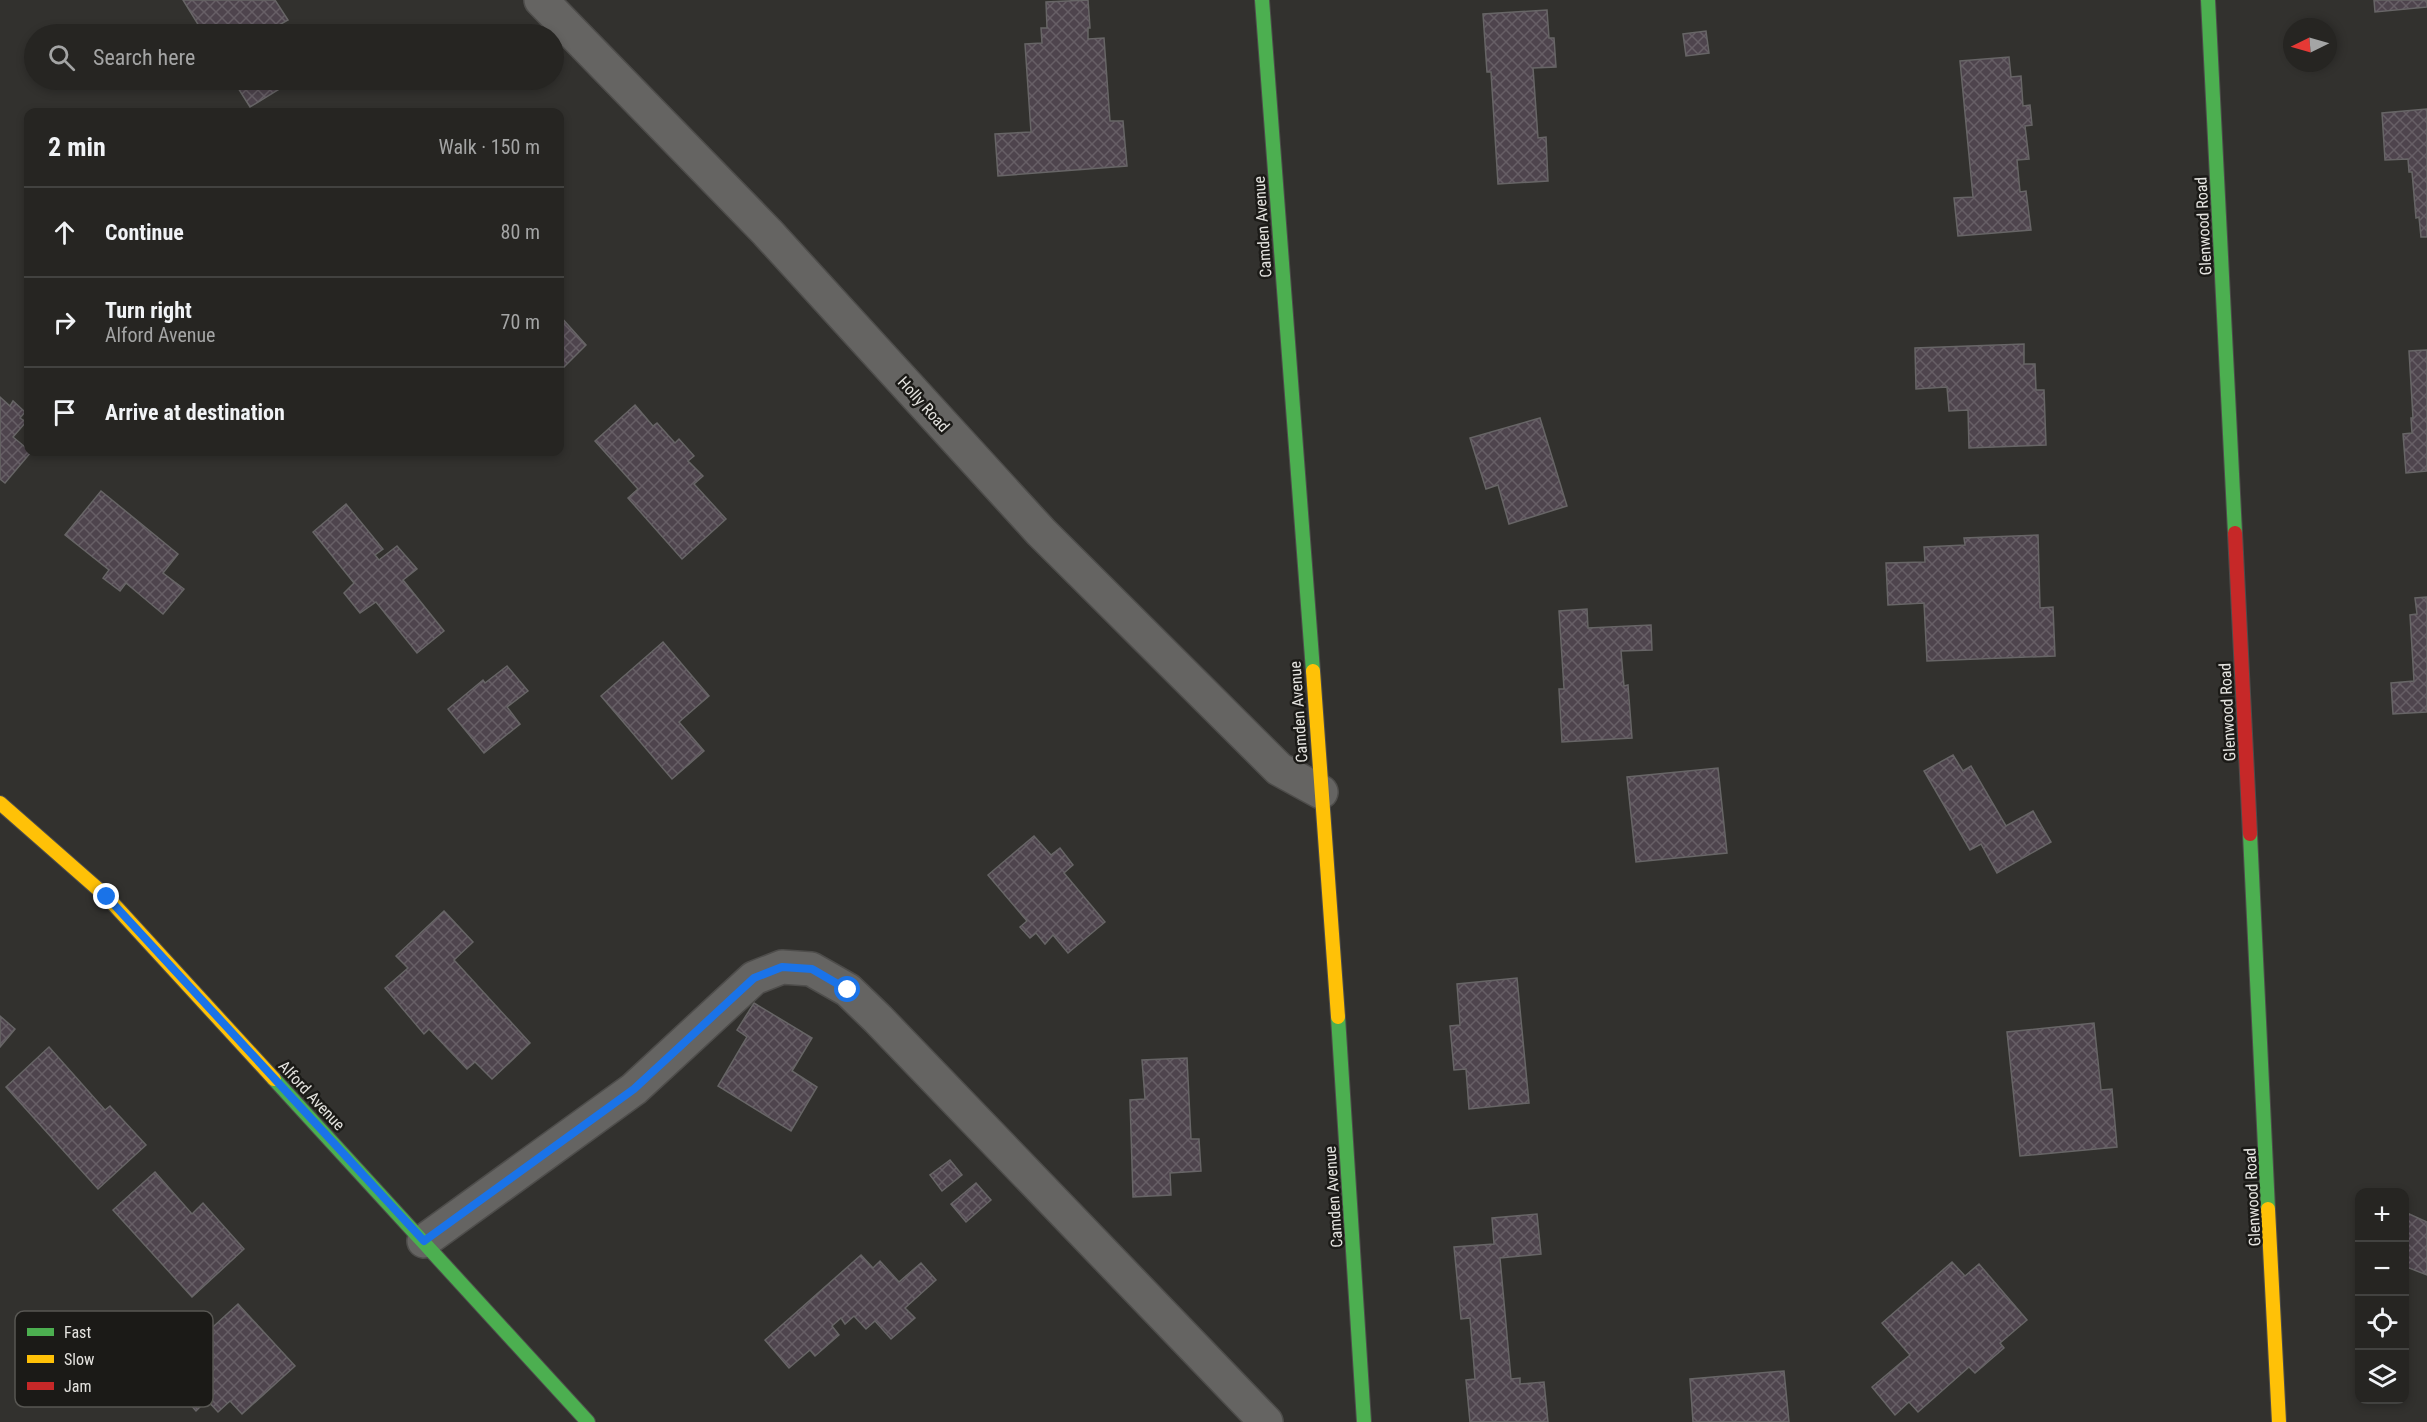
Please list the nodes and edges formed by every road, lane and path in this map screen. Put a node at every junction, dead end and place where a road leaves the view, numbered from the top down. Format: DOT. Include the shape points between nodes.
graph roads {
  1 [pos="541,0"];
  2 [pos="1262,0"];
  3 [pos="2208,0"];
  4 [pos="1321,792"];
  5 [pos="0,803"];
  6 [pos="424,1241"];
  7 [pos="588,1422"];
  8 [pos="1266,1422"];
  9 [pos="1364,1422"];
  10 [pos="2279,1422"];
  1 -- 4 [label="street, Holly Road" via="767,232 1041,532 1279,769"];
  2 -- 4 [label="street, Camden Avenue"];
  3 -- 10 [label="street, Glenwood Road"];
  4 -- 9 [label="street, Camden Avenue"];
  5 -- 6 [label="street, Alford Avenue" via="107,897"];
  6 -- 7 [label="street, Alford Avenue"];
  6 -- 8 [label="street" via="634,1089 754,978 782,967 812,969 848,990 878,1018"];
}
